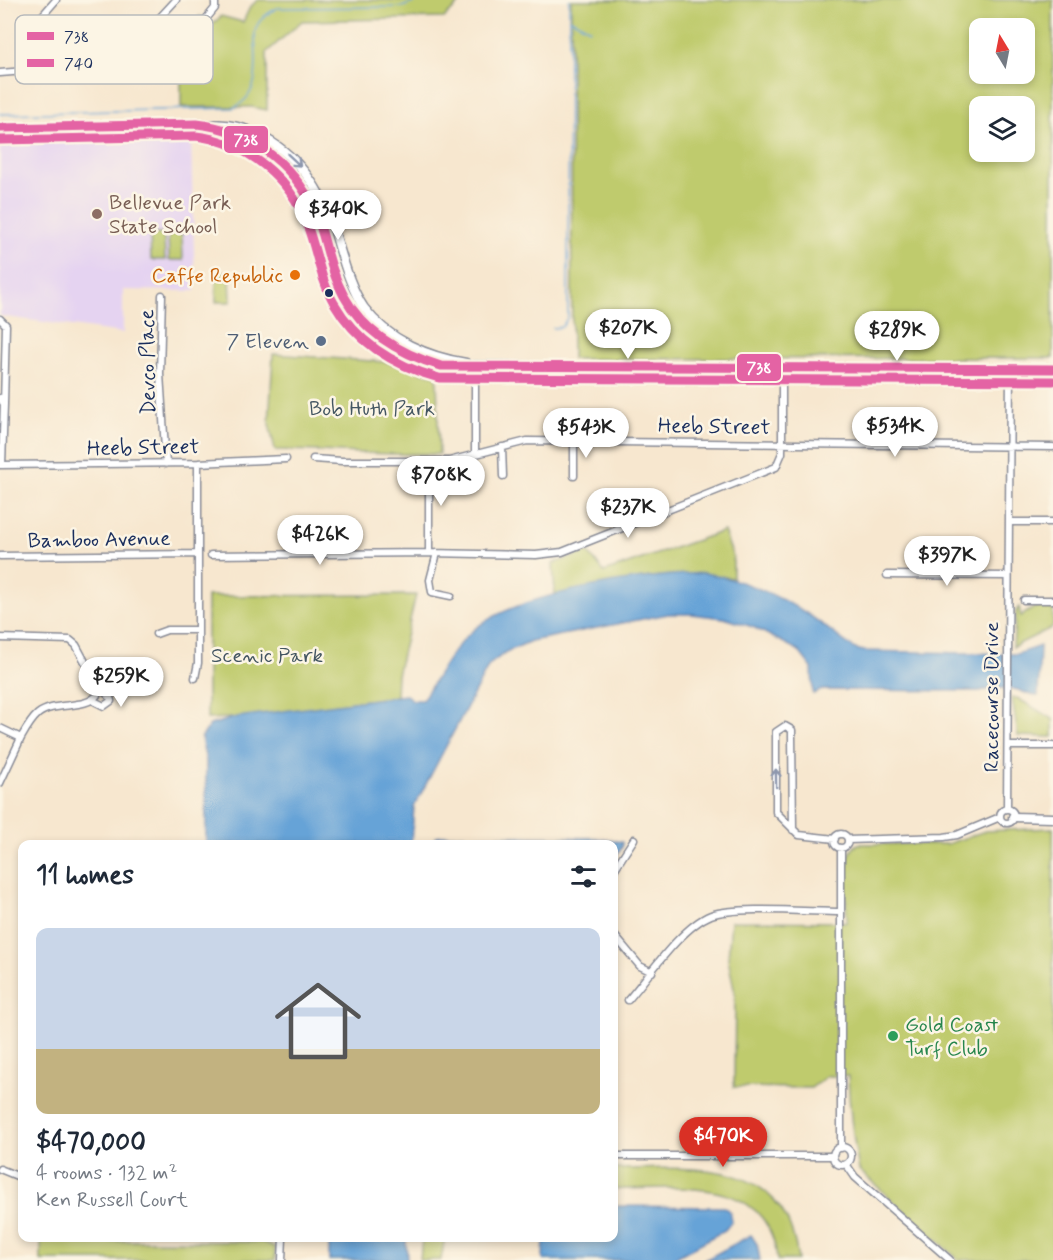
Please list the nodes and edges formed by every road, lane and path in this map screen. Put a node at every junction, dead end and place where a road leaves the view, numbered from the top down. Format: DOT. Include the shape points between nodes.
graph roads {
  1 [pos="56,0"];
  2 [pos="176,0"];
  3 [pos="216,0"];
  4 [pos="43,15"];
  5 [pos="162,15"];
  6 [pos="209,15"];
  7 [pos="15,71"];
  8 [pos="0,73"];
  9 [pos="204,125"];
  10 [pos="0,128"];
  11 [pos="162,295"];
  12 [pos="0,319"];
  13 [pos="475,365"];
  14 [pos="490,365"];
  15 [pos="454,367"];
  16 [pos="782,367"];
  17 [pos="1010,369"];
  18 [pos="1053,369"];
  19 [pos="475,383"];
  20 [pos="2,401"];
  21 [pos="574,441"];
  22 [pos="783,443"];
  23 [pos="502,447"];
  24 [pos="1009,447"];
  25 [pos="1053,447"];
  26 [pos="475,456"];
  27 [pos="286,459"];
  28 [pos="313,459"];
  29 [pos="429,461"];
  30 [pos="198,463"];
  31 [pos="166,464"];
  32 [pos="1,465"];
  33 [pos="502,476"];
  34 [pos="574,476"];
  35 [pos="1009,522"];
  36 [pos="1053,522"];
  37 [pos="429,553"];
  38 [pos="437,553"];
  39 [pos="198,554"];
  40 [pos="211,555"];
  41 [pos="0,556"];
  42 [pos="887,575"];
  43 [pos="1008,576"];
  44 [pos="451,596"];
  45 [pos="1024,600"];
  46 [pos="1053,600"];
  47 [pos="198,630"];
  48 [pos="156,634"];
  49 [pos="0,638"];
  50 [pos="195,678"];
  51 [pos="98,686"];
  52 [pos="92,700"];
  53 [pos="0,728"];
  54 [pos="21,738"];
  55 [pos="1009,746"];
  56 [pos="1053,746"];
  57 [pos="0,783"];
  58 [pos="1007,809"];
  59 [pos="1013,817"];
  60 [pos="1000,818"];
  61 [pos="1053,818"];
  62 [pos="793,830"];
  63 [pos="834,838"];
  64 [pos="634,839"];
  65 [pos="848,840"];
  66 [pos="841,848"];
  67 [pos="618,864"];
  68 [pos="841,912"];
  69 [pos="618,940"];
  70 [pos="652,972"];
  71 [pos="628,1000"];
  72 [pos="842,1148"];
  73 [pos="618,1156"];
  74 [pos="833,1156"];
  75 [pos="846,1164"];
  76 [pos="0,1169"];
  77 [pos="18,1176"];
  78 [pos="283,1242"];
  79 [pos="282,1260"];
  80 [pos="950,1260"];
  1 -- 4 [label="street"];
  2 -- 5 [label="street"];
  3 -- 6 [label="street"];
  7 -- 8 [label="street"];
  9 -- 10 [label="main road"];
  9 -- 13 [label="main road, one-way" via="251,131 298,163 323,202 342,259 365,309 383,327 417,349 445,360"];
  9 -- 15 [label="main road" via="266,150 296,178 313,207 337,280 358,316 374,333 411,358"];
  11 -- 31 [label="street, Devco Place" via="160,374"];
  12 -- 20 [label="street" via="6,325"];
  13 -- 14 [label="main road"];
  13 -- 15 [label="main road"];
  14 -- 16 [label="main road"];
  14 -- 19 [label="street"];
  15 -- 19 [label="street" via="471,374"];
  16 -- 17 [label="main road"];
  16 -- 22 [label="street"];
  17 -- 18 [label="main road"];
  17 -- 24 [label="street, Racecourse Drive"];
  19 -- 26 [label="street"];
  20 -- 32 [label="street"];
  21 -- 22 [label="street, Heeb Street"];
  21 -- 23 [label="street, Heeb Street" via="527,441"];
  21 -- 34 [label="street"];
  22 -- 24 [label="street, Heeb Street"];
  22 -- 38 [label="street" via="781,460 770,471 562,552"];
  23 -- 26 [label="street, Heeb Street"];
  23 -- 33 [label="street"];
  24 -- 25 [label="street, Heeb Street"];
  24 -- 35 [label="street, Racecourse Drive"];
  26 -- 29 [label="street, Heeb Street"];
  27 -- 30 [label="street, Heeb Street"];
  28 -- 29 [label="street, Heeb Street"];
  29 -- 37 [label="street"];
  30 -- 31 [label="street, Heeb Street"];
  30 -- 39 [label="street"];
  31 -- 32 [label="street, Heeb Street"];
  35 -- 36 [label="street"];
  35 -- 43 [label="street, Racecourse Drive"];
  37 -- 38 [label="street"];
  37 -- 40 [label="street"];
  38 -- 44 [label="street" via="430,579 432,592"];
  39 -- 41 [label="street, Bamboo Avenue"];
  39 -- 47 [label="street"];
  42 -- 43 [label="street"];
  43 -- 55 [label="street, Racecourse Drive"];
  45 -- 46 [label="street"];
  47 -- 48 [label="street"];
  47 -- 50 [label="street"];
  49 -- 51 [label="street" via="70,640"];
  51 -- 52 [label="street"];
  51 -- 52 [label="street" via="111,701 104,706"];
  52 -- 54 [label="street" via="45,709 30,722"];
  53 -- 54 [label="street"];
  54 -- 57 [label="street"];
  55 -- 56 [label="street"];
  55 -- 58 [label="street, Racecourse Drive"];
  58 -- 59 [label="street"];
  58 -- 60 [label="street"];
  59 -- 60 [label="street" via="1006,823"];
  59 -- 61 [label="main road"];
  60 -- 65 [label="street" via="957,836"];
  62 -- 62 [label="street, one-way" via="776,812 776,732 785,726 792,730"];
  62 -- 63 [label="street" via="799,836"];
  63 -- 65 [label="street" via="842,834"];
  63 -- 66 [label="street"];
  64 -- 67 [label="street"];
  65 -- 66 [label="street"];
  66 -- 68 [label="street"];
  68 -- 70 [label="street" via="733,911 711,915 690,929"];
  68 -- 72 [label="street"];
  69 -- 70 [label="street" via="640,966"];
  70 -- 71 [label="street"];
  72 -- 74 [label="street"];
  72 -- 75 [label="street" via="850,1154"];
  73 -- 74 [label="street"];
  74 -- 75 [label="street" via="837,1164"];
  75 -- 80 [label="street" via="855,1177"];
  76 -- 77 [label="street"];
  78 -- 79 [label="street"];
}
